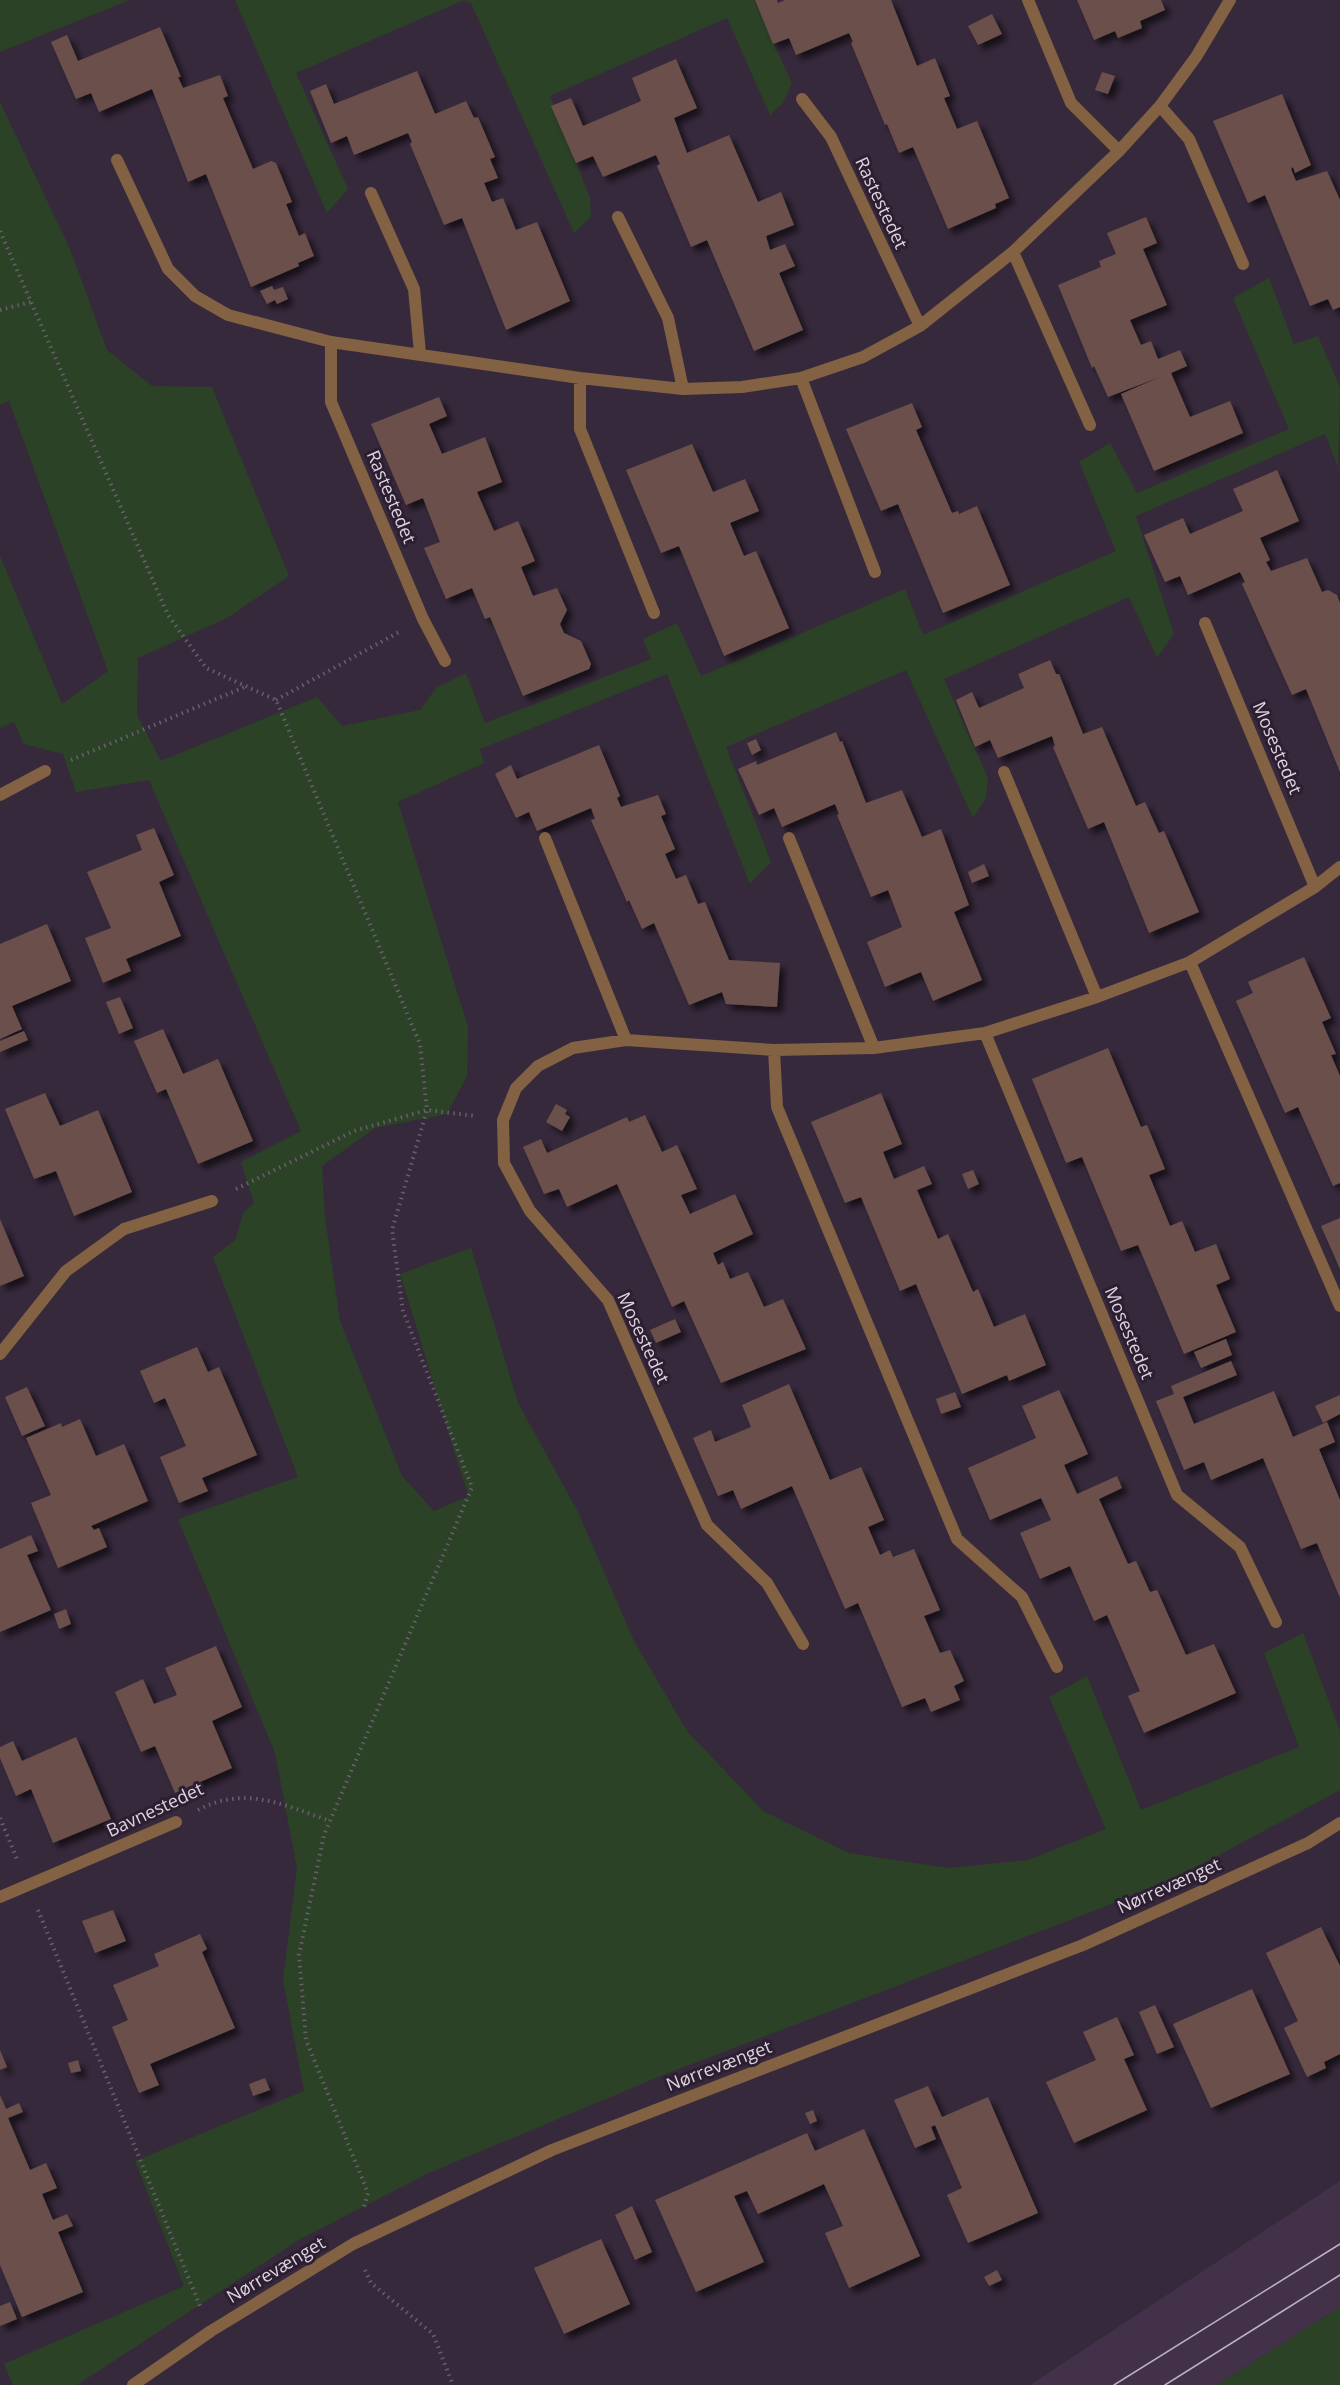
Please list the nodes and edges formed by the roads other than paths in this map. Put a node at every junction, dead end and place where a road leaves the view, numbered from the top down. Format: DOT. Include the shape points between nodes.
graph roads {
  1 [pos="1028,0"];
  2 [pos="1230,0"];
  3 [pos="802,99"];
  4 [pos="1160,106"];
  5 [pos="1119,151"];
  6 [pos="117,160"];
  7 [pos="372,193"];
  8 [pos="618,217"];
  9 [pos="1013,252"];
  10 [pos="1242,264"];
  11 [pos="920,327"];
  12 [pos="331,342"];
  13 [pos="420,353"];
  14 [pos="580,378"];
  15 [pos="801,378"];
  16 [pos="683,388"];
  17 [pos="1090,425"];
  18 [pos="875,572"];
  19 [pos="654,613"];
  20 [pos="1205,623"];
  21 [pos="445,660"];
  22 [pos="45,771"];
  23 [pos="1004,772"];
  24 [pos="0,795"];
  25 [pos="545,838"];
  26 [pos="789,838"];
  27 [pos="1340,867"];
  28 [pos="1315,887"];
  29 [pos="1190,963"];
  30 [pos="1097,997"];
  31 [pos="985,1033"];
  32 [pos="626,1040"];
  33 [pos="874,1048"];
  34 [pos="774,1050"];
  35 [pos="212,1201"];
  36 [pos="1340,1306"];
  37 [pos="0,1354"];
  38 [pos="1276,1622"];
  39 [pos="803,1644"];
  40 [pos="1057,1667"];
  41 [pos="176,1822"];
  42 [pos="1340,1823"];
  43 [pos="0,1897"];
  44 [pos="133,2385"];
  1 -- 5 [label="street" via="1071,102"];
  2 -- 4 [label="street" via="1196,57"];
  3 -- 11 [label="street, Rastestedet" via="831,137"];
  4 -- 5 [label="street"];
  4 -- 10 [label="street" via="1189,139"];
  5 -- 9 [label="street"];
  6 -- 12 [label="street" via="168,268 195,296 228,315"];
  7 -- 13 [label="street" via="414,289"];
  8 -- 16 [label="street" via="668,318"];
  9 -- 11 [label="street"];
  9 -- 17 [label="street"];
  11 -- 15 [label="street" via="863,357"];
  12 -- 13 [label="street"];
  12 -- 21 [label="street, Rastestedet" via="331,402 423,619"];
  13 -- 14 [label="street"];
  14 -- 16 [label="street"];
  14 -- 19 [label="street" via="580,429"];
  15 -- 16 [label="street" via="742,387"];
  15 -- 18 [label="street"];
  20 -- 28 [label="street, Mosestedet"];
  22 -- 24 [label="street"];
  23 -- 30 [label="street"];
  25 -- 32 [label="street"];
  26 -- 33 [label="street"];
  27 -- 28 [label="street, Mosestedet"];
  28 -- 29 [label="street, Mosestedet"];
  29 -- 30 [label="street, Mosestedet"];
  29 -- 36 [label="street"];
  30 -- 31 [label="street, Mosestedet"];
  31 -- 33 [label="street, Mosestedet"];
  31 -- 38 [label="street, Mosestedet" via="1177,1495 1240,1547"];
  32 -- 34 [label="street, Mosestedet"];
  32 -- 39 [label="street, Mosestedet" via="573,1048 538,1066 516,1088 503,1120 504,1163 530,1211 608,1300 707,1525 767,1582"];
  33 -- 34 [label="street, Mosestedet"];
  34 -- 40 [label="street" via="777,1107 957,1539 1022,1597"];
  35 -- 37 [label="street" via="123,1229 66,1270"];
  41 -- 43 [label="street, Bavnestedet"];
  42 -- 44 [label="street, Nørrevænget" via="1308,1844 1083,1945 552,2150 353,2244 211,2331"];
}
